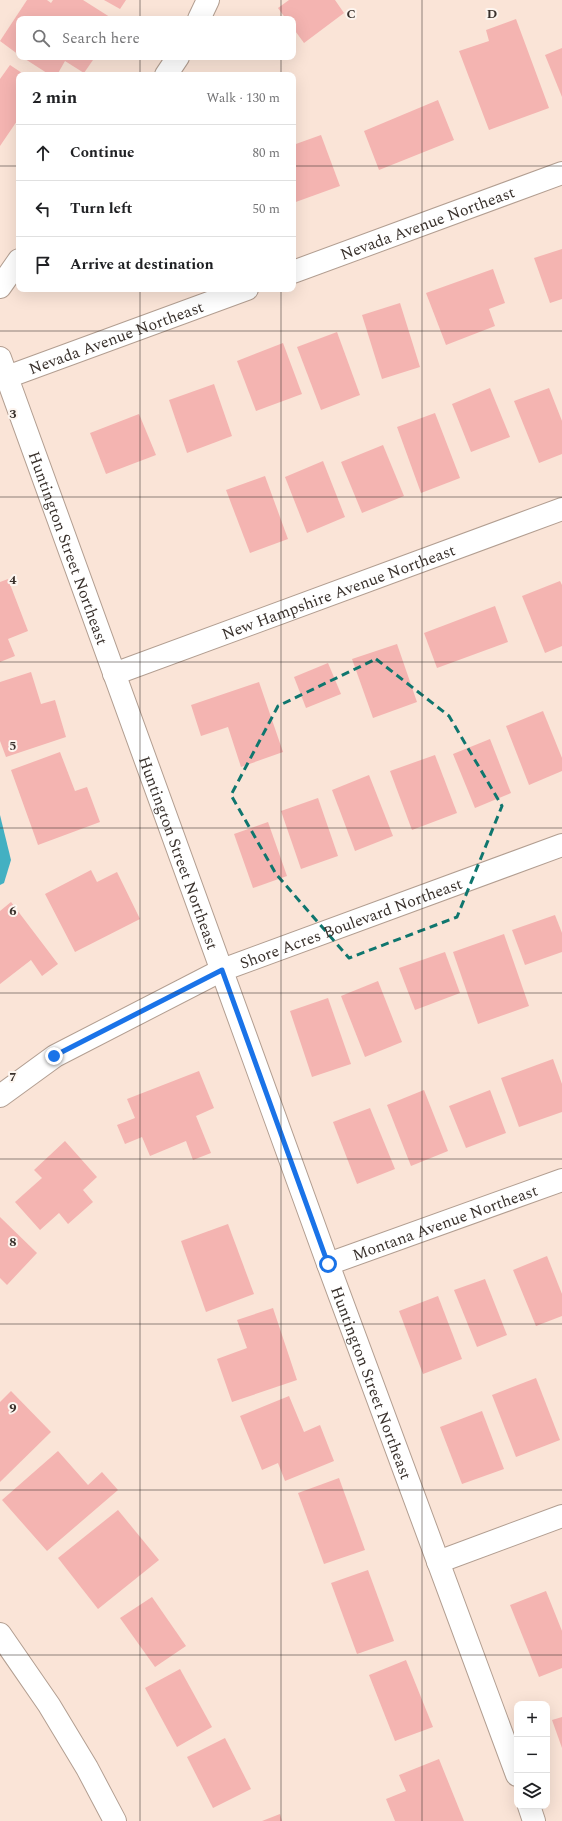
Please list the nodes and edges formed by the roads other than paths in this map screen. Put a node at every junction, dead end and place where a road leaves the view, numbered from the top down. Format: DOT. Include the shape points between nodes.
graph roads {
  1 [pos="208,0"];
  2 [pos="200,16"];
  3 [pos="176,60"];
  4 [pos="168,72"];
  5 [pos="562,173"];
  6 [pos="16,264"];
  7 [pos="296,271"];
  8 [pos="0,287"];
  9 [pos="238,292"];
  10 [pos="3,368"];
  11 [pos="562,509"];
  12 [pos="114,674"];
  13 [pos="562,845"];
  14 [pos="222,970"];
  15 [pos="0,1096"];
  16 [pos="562,1180"];
  17 [pos="328,1264"];
  18 [pos="562,1516"];
  19 [pos="438,1562"];
  20 [pos="0,1634"];
  21 [pos="516,1773"];
  22 [pos="529,1809"];
  23 [pos="115,1821"];
  24 [pos="534,1821"];
  1 -- 2 [label="street"];
  3 -- 4 [label="street"];
  5 -- 7 [label="street, Nevada Avenue Northeast"];
  6 -- 8 [label="street"];
  9 -- 10 [label="street, Nevada Avenue Northeast"];
  10 -- 12 [label="street, Huntington Street Northeast"];
  11 -- 12 [label="street, New Hampshire Avenue Northeast"];
  12 -- 14 [label="street, Huntington Street Northeast"];
  13 -- 14 [label="street, Shore Acres Boulevard Northeast"];
  14 -- 15 [label="street, Shore Acres Boulevard Northeast" via="54,1056"];
  14 -- 17 [label="street, Huntington Street Northeast"];
  16 -- 17 [label="street, Montana Avenue Northeast"];
  17 -- 19 [label="street, Huntington Street Northeast"];
  18 -- 19 [label="street"];
  19 -- 21 [label="street, Huntington Street Northeast"];
  20 -- 23 [label="street" via="49,1705"];
  22 -- 24 [label="street"];
}
